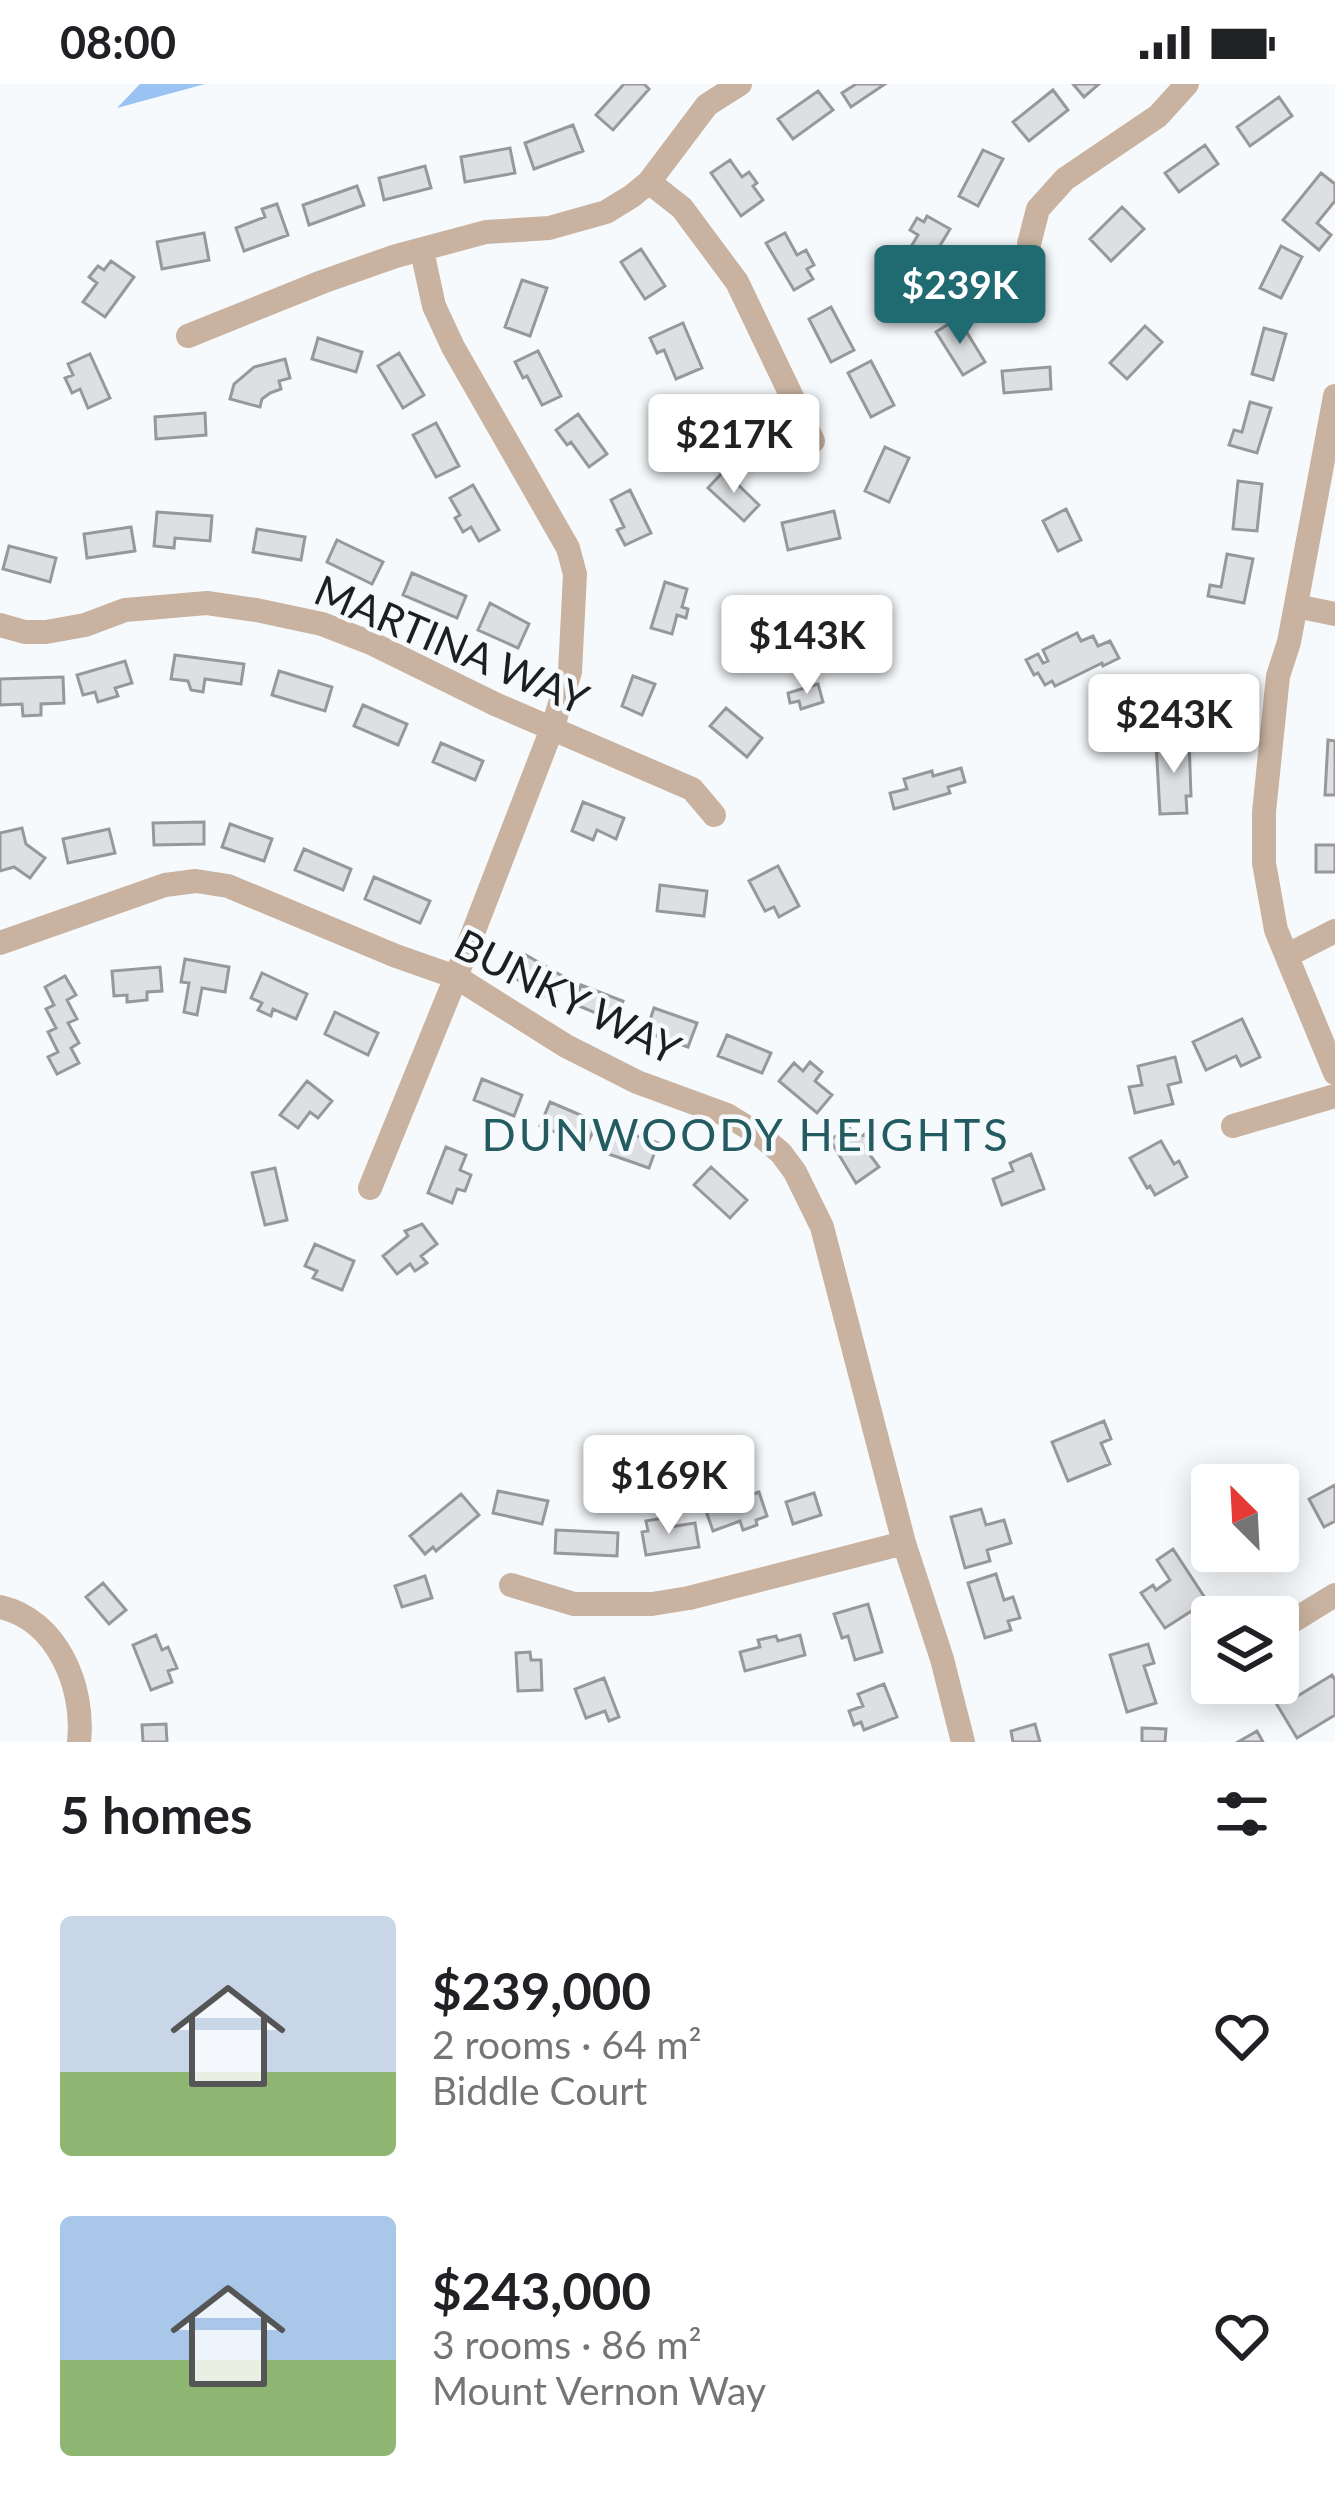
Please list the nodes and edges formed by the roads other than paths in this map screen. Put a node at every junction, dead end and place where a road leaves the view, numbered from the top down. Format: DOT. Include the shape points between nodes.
graph roads {
  1 [pos="740,84"];
  2 [pos="1187,84"];
  3 [pos="649,182"];
  4 [pos="422,251"];
  5 [pos="1029,294"];
  6 [pos="188,336"];
  7 [pos="1335,396"];
  8 [pos="813,441"];
  9 [pos="1296,606"];
  10 [pos="1335,614"];
  11 [pos="0,625"];
  12 [pos="553,727"];
  13 [pos="715,815"];
  14 [pos="1335,931"];
  15 [pos="0,943"];
  16 [pos="1288,955"];
  17 [pos="457,977"];
  18 [pos="1335,1073"];
  19 [pos="1335,1096"];
  20 [pos="1233,1126"];
  21 [pos="370,1188"];
  22 [pos="904,1543"];
  23 [pos="511,1585"];
  24 [pos="1335,1595"];
  25 [pos="0,1607"];
  26 [pos="1299,1617"];
  27 [pos="80,1742"];
  28 [pos="963,1742"];
  1 -- 3 [label="street" via="707,105"];
  2 -- 5 [label="street" via="1038,209"];
  3 -- 4 [label="street" via="579,221 486,232"];
  3 -- 8 [label="street" via="682,208 737,282"];
  4 -- 6 [label="street"];
  4 -- 12 [label="street" via="453,347 568,548 575,574 570,672"];
  7 -- 9 [label="street"];
  9 -- 10 [label="street"];
  9 -- 16 [label="street" via="1278,676 1264,812 1269,899"];
  11 -- 12 [label="street, MARTINA WAY" via="46,632 164,605 256,610 338,630"];
  12 -- 13 [label="street, MARTINA WAY" via="692,789"];
  12 -- 17 [label="street"];
  14 -- 16 [label="street"];
  15 -- 17 [label="street, BUNKY WAY" via="126,896 196,880"];
  16 -- 18 [label="street"];
  17 -- 21 [label="street"];
  17 -- 22 [label="street, BUNKY WAY" via="566,1046 727,1115 781,1153 822,1227"];
  19 -- 20 [label="street"];
  22 -- 23 [label="street" via="652,1604 574,1604"];
  22 -- 28 [label="street, BUNKY WAY"];
  24 -- 26 [label="street"];
  25 -- 27 [label="street" via="35,1624 60,1651 74,1682"];
}
